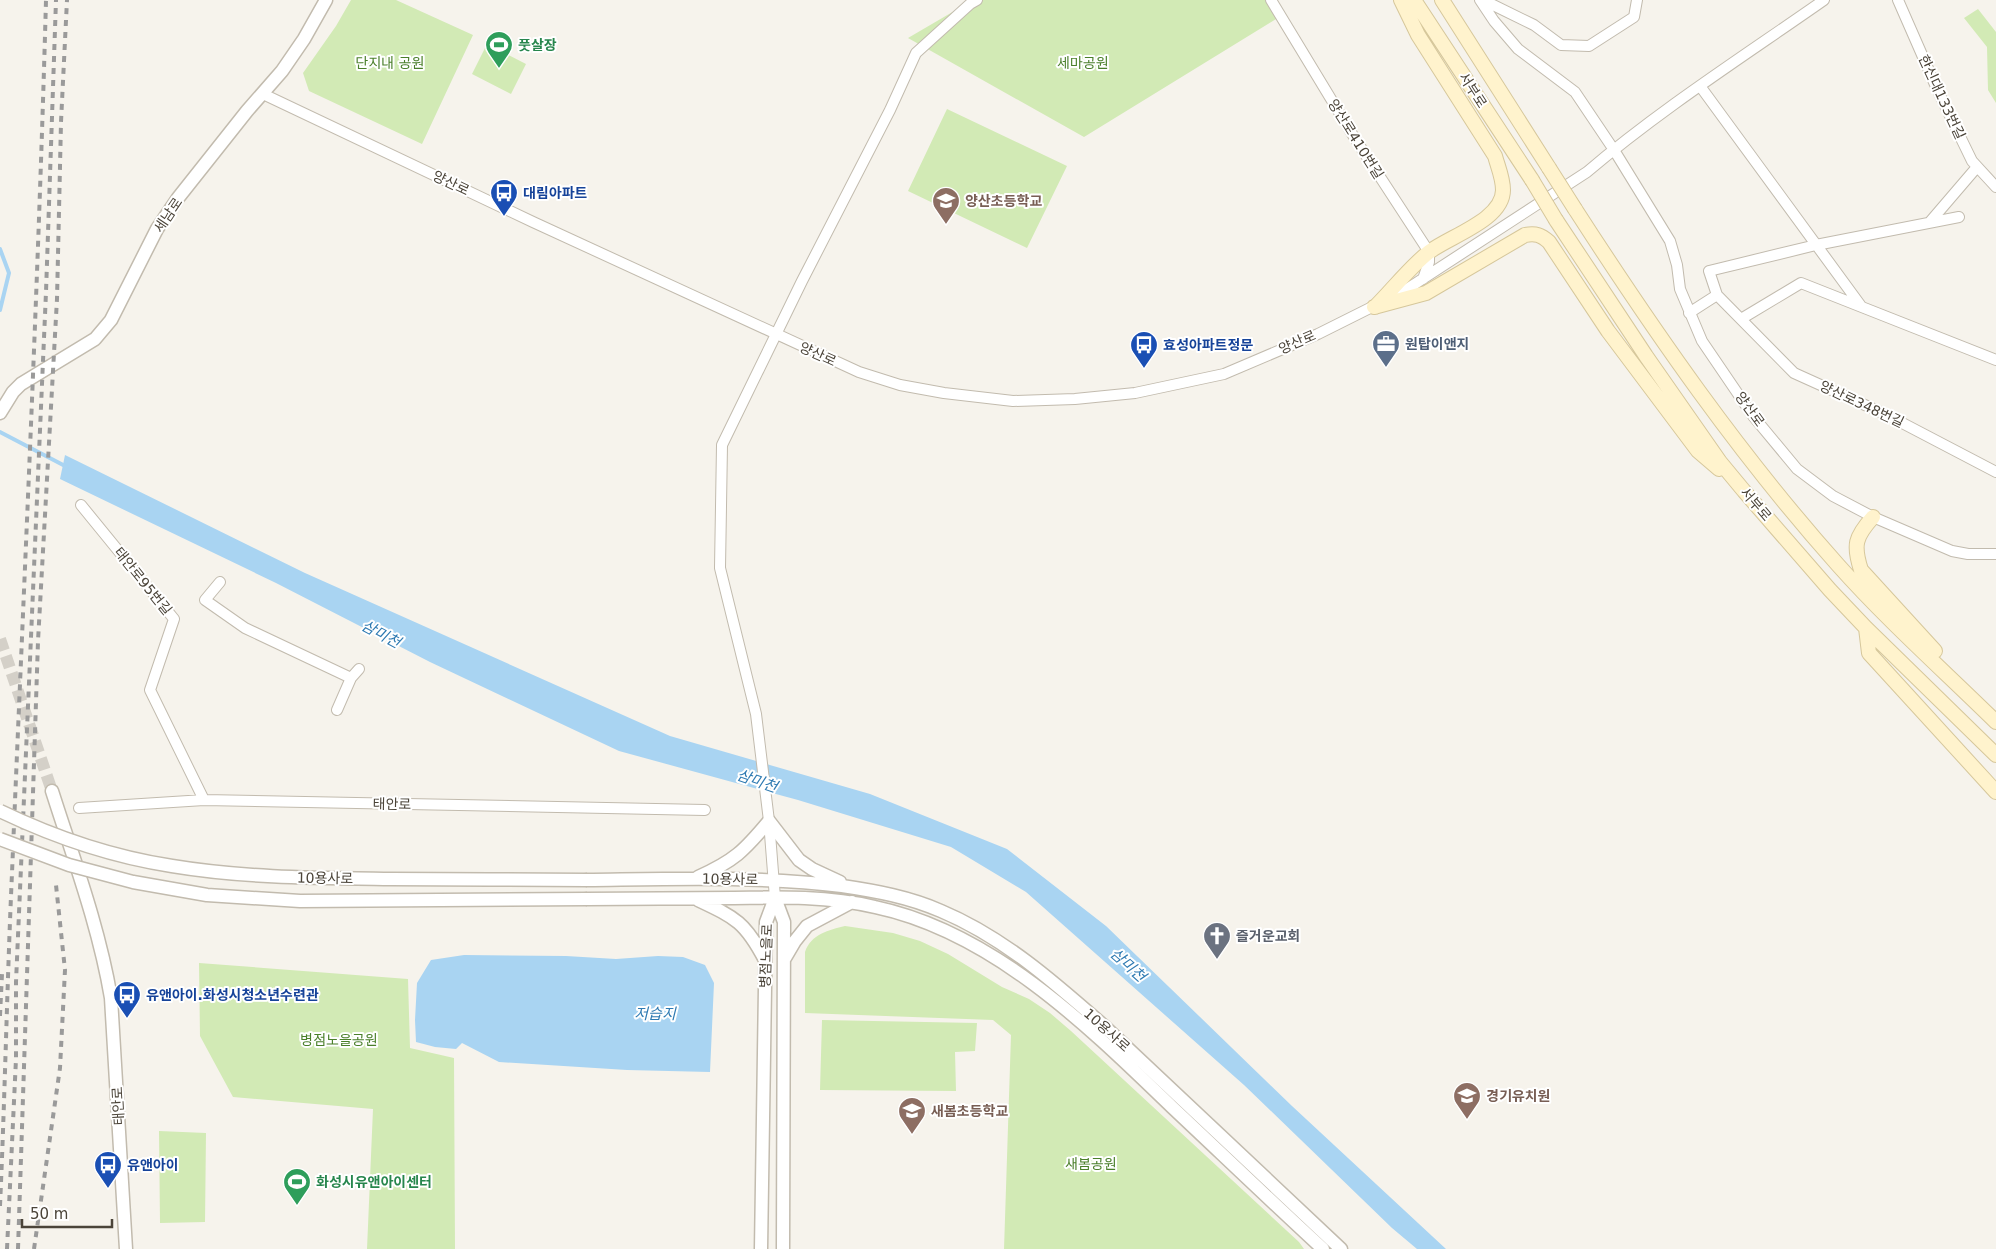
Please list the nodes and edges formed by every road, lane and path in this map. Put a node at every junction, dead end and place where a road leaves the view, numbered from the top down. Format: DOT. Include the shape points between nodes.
graph roads {
  1 [pos="326,0"];
  2 [pos="977,0"];
  3 [pos="1271,0"];
  4 [pos="1401,0"];
  5 [pos="1414,0"];
  6 [pos="1442,0"];
  7 [pos="1481,0"];
  8 [pos="1637,0"];
  9 [pos="1824,0"];
  10 [pos="1898,0"];
  11 [pos="1700,86"];
  12 [pos="263,94"];
  13 [pos="1614,150"];
  14 [pos="1978,167"];
  15 [pos="1996,187"];
  16 [pos="1959,217"];
  17 [pos="1929,223"];
  18 [pos="1816,245"];
  19 [pos="1429,252"];
  20 [pos="1423,279"];
  21 [pos="1718,295"];
  22 [pos="1862,306"];
  23 [pos="1374,307"];
  24 [pos="1689,312"];
  25 [pos="1741,319"];
  26 [pos="776,335"];
  27 [pos="1996,360"];
  28 [pos="3,408"];
  29 [pos="1996,472"];
  30 [pos="1744,491"];
  31 [pos="81,505"];
  32 [pos="1873,517"];
  33 [pos="1996,554"];
  34 [pos="220,582"];
  35 [pos="1866,628"];
  36 [pos="359,669"];
  37 [pos="351,678"];
  38 [pos="336,710"];
  39 [pos="1996,722"];
  40 [pos="1996,755"];
  41 [pos="52,791"];
  42 [pos="1996,792"];
  43 [pos="204,800"];
  44 [pos="79,808"];
  45 [pos="705,810"];
  46 [pos="0,811"];
  47 [pos="769,821"];
  48 [pos="0,838"];
  49 [pos="693,878"];
  50 [pos="773,880"];
  51 [pos="848,887"];
  52 [pos="694,898"];
  53 [pos="774,898"];
  54 [pos="846,902"];
  55 [pos="765,961"];
  56 [pos="784,962"];
  57 [pos="126,1249"];
  58 [pos="761,1249"];
  59 [pos="783,1249"];
  60 [pos="1322,1249"];
  61 [pos="1341,1249"];
  1 -- 12 [label="street, 세남로" via="282,72"];
  2 -- 26 [label="street" via="916,54"];
  3 -- 19 [label="street, 양산로410번길"];
  4 -- 19 [label="main road" via="1418,35 1495,156 1503,191 1498,206 1487,217"];
  5 -- 30 [label="main road, 서부로, bridge" via="1646,356"];
  6 -- 39 [label="main road, 서부로, bridge" via="1629,293 1776,493 1838,566"];
  7 -- 8 [label="street" via="1534,25 1561,45 1588,46 1634,16"];
  7 -- 13 [label="street, 양산로" via="1518,49 1575,92"];
  9 -- 11 [label="street"];
  10 -- 14 [label="street, 한신대133번길" via="1937,89 1972,161"];
  11 -- 13 [label="street"];
  11 -- 18 [label="street"];
  12 -- 26 [label="street, 양산로"];
  12 -- 28 [label="street, 세남로" via="163,221 111,320 95,339 21,384"];
  13 -- 20 [label="street, 양산로" via="1587,172"];
  13 -- 24 [label="street, 양산로" via="1670,241 1680,289"];
  14 -- 15 [label="street, 한신대133번길"];
  14 -- 17 [label="street"];
  16 -- 17 [label="street"];
  17 -- 18 [label="street"];
  18 -- 21 [label="street" via="1709,271"];
  18 -- 22 [label="street"];
  19 -- 20 [label="street"];
  19 -- 23 [label="main road"];
  20 -- 23 [label="street, 양산로"];
  21 -- 24 [label="street"];
  21 -- 25 [label="street, 양산로348번길"];
  22 -- 25 [label="street" via="1801,283"];
  22 -- 27 [label="street"];
  23 -- 26 [label="street, 양산로" via="1224,374 1134,392 1075,399 1012,401 900,385 859,372"];
  23 -- 30 [label="main road" via="1426,293 1525,235 1534,233 1542,236 1698,451"];
  24 -- 32 [label="street, 양산로" via="1702,341 1753,416 1797,469 1833,496"];
  25 -- 29 [label="street, 양산로348번길" via="1794,373 1887,415"];
  26 -- 47 [label="street" via="722,445 720,568 756,714"];
  30 -- 35 [label="main road, 서부로"];
  31 -- 43 [label="street, 태안로95번길" via="174,619 150,690"];
  32 -- 33 [label="street, 양산로" via="1952,551"];
  32 -- 39 [label="main road" via="1856,539 1861,570"];
  34 -- 37 [label="street" via="205,600 245,628"];
  35 -- 40 [label="main road, 서부로"];
  35 -- 42 [label="main road" via="1869,653"];
  36 -- 37 [label="street"];
  37 -- 38 [label="street"];
  41 -- 57 [label="street, 태안로" via="93,917 111,998"];
  43 -- 44 [label="street, 태안로"];
  43 -- 45 [label="street, 태안로"];
  46 -- 49 [label="street, 10용사로, bridge" via="28,825 106,851 173,867 228,873 310,878"];
  47 -- 49 [label="street" via="737,856"];
  47 -- 50 [label="street"];
  47 -- 51 [label="street" via="799,860"];
  48 -- 52 [label="street, 10용사로, bridge" via="69,865 103,874 172,890 225,896 300,901"];
  49 -- 50 [label="street, 10용사로"];
  50 -- 51 [label="street, 10용사로"];
  50 -- 53 [label="street"];
  51 -- 54 [label="street" via="836,889 833,894"];
  51 -- 61 [label="street, 10용사로" via="903,897 942,911 991,937 1033,966 1104,1026"];
  52 -- 53 [label="street, 10용사로"];
  52 -- 55 [label="street" via="735,918"];
  53 -- 54 [label="street, 10용사로"];
  53 -- 55 [label="street, 병점노을로" via="766,922"];
  53 -- 56 [label="street, 병점노을로" via="784,922"];
  54 -- 56 [label="street" via="807,926"];
  54 -- 60 [label="street, 10용사로" via="903,914 949,932 1035,985 1107,1045"];
  55 -- 56 [label="street" via="771,957"];
  55 -- 58 [label="street, 병점노을로"];
  56 -- 59 [label="street, 병점노을로"];
}
